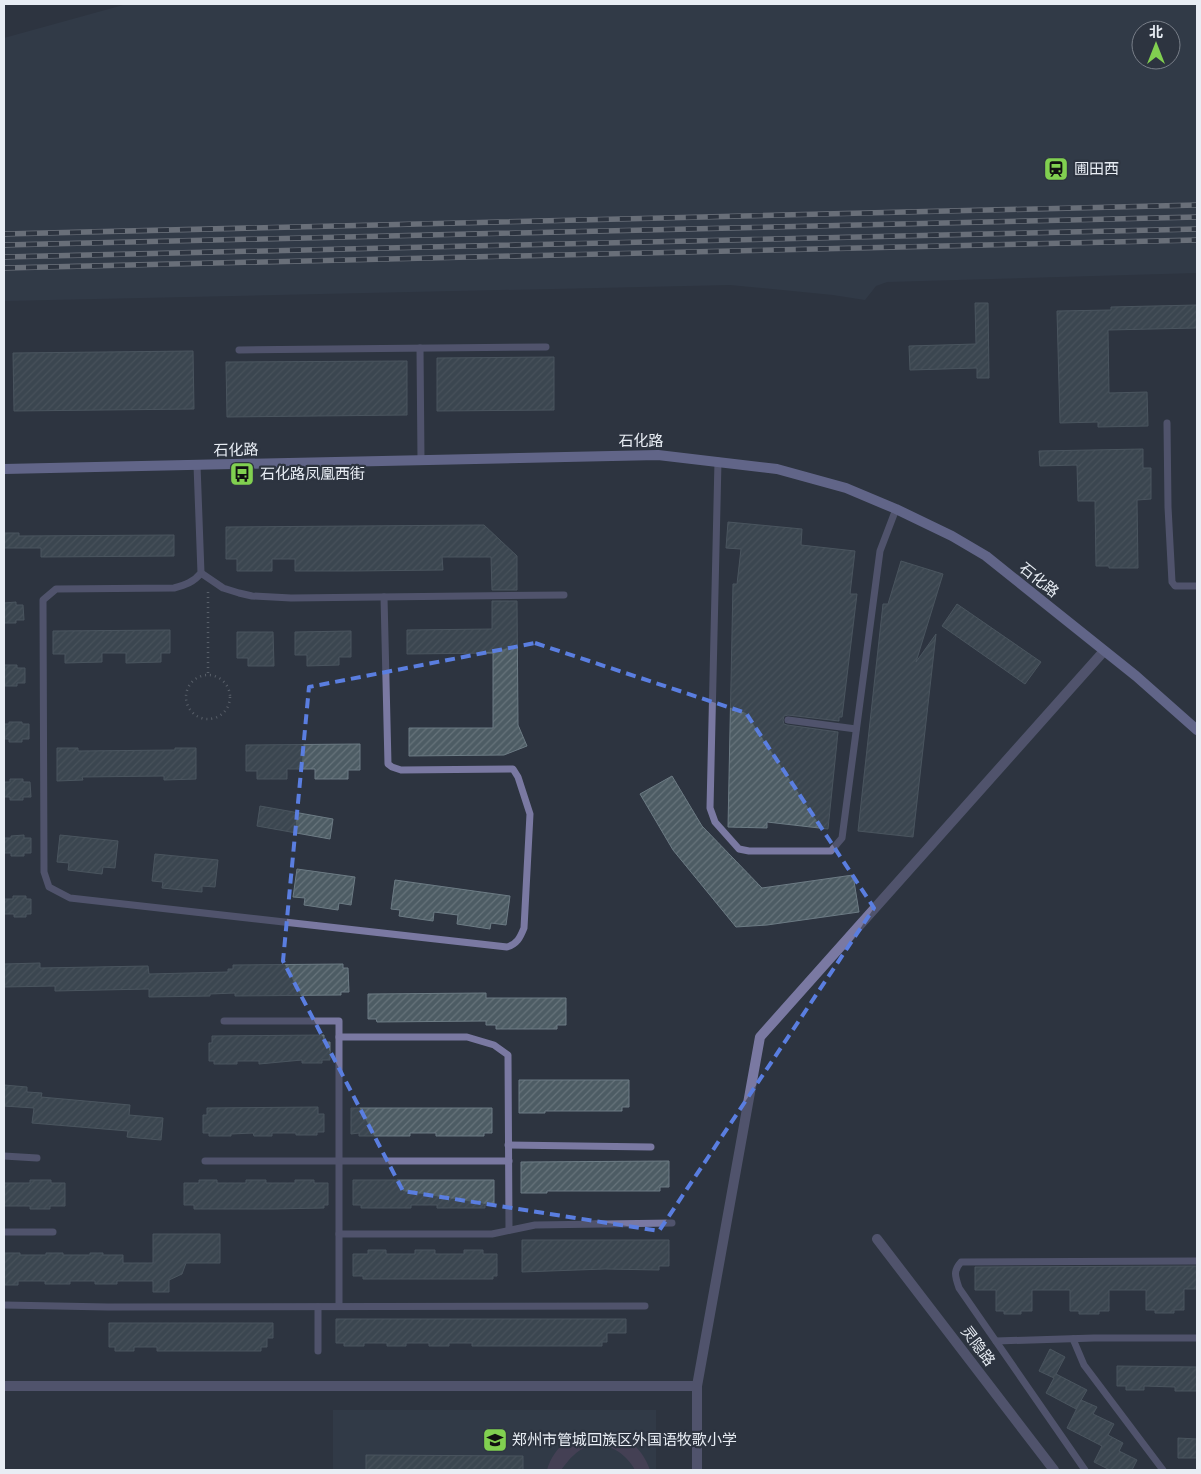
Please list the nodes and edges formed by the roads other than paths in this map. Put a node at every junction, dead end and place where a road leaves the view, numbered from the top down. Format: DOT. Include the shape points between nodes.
graph roads {
  1 [pos="546,347"];
  2 [pos="420,348"];
  3 [pos="239,350"];
  4 [pos="1167,423"];
  5 [pos="421,460"];
  6 [pos="718,461"];
  7 [pos="197,465"];
  8 [pos="4,468"];
  9 [pos="896,508"];
  10 [pos="201,573"];
  11 [pos="1197,586"];
  12 [pos="564,595"];
  13 [pos="384,597"];
  14 [pos="1104,651"];
  15 [pos="788,720"];
  16 [pos="856,729"];
  17 [pos="1197,730"];
  18 [pos="224,1021"];
  19 [pos="339,1037"];
  20 [pos="508,1145"];
  21 [pos="651,1147"];
  22 [pos="4,1156"];
  23 [pos="37,1158"];
  24 [pos="205,1161"];
  25 [pos="339,1161"];
  26 [pos="508,1161"];
  27 [pos="672,1223"];
  28 [pos="509,1230"];
  29 [pos="4,1232"];
  30 [pos="53,1232"];
  31 [pos="339,1234"];
  32 [pos="877,1239"];
  33 [pos="1197,1261"];
  34 [pos="4,1305"];
  35 [pos="339,1306"];
  36 [pos="645,1306"];
  37 [pos="318,1307"];
  38 [pos="1197,1338"];
  39 [pos="1072,1339"];
  40 [pos="996,1341"];
  41 [pos="318,1351"];
  42 [pos="4,1386"];
  43 [pos="696,1386"];
  44 [pos="697,1470"];
  45 [pos="1054,1470"];
  46 [pos="1085,1470"];
  47 [pos="1163,1470"];
  1 -- 2 [label="lane"];
  2 -- 3 [label="lane"];
  2 -- 5 [label="lane"];
  4 -- 11 [label="lane" via="1172,582 1175,586"];
  5 -- 6 [label="street, 石化路" via="658,455"];
  5 -- 7 [label="street, 石化路"];
  6 -- 9 [label="street, 石化路" via="777,469 846,488"];
  6 -- 16 [label="lane" via="710,808 715,822 739,848 831,850 842,838"];
  7 -- 8 [label="street, 石化路"];
  7 -- 10 [label="lane"];
  9 -- 14 [label="street, 石化路" via="986,556"];
  9 -- 16 [label="lane" via="880,551"];
  10 -- 13 [label="lane" via="223,588 252,596"];
  10 -- 13 [label="lane" via="186,585 174,588 56,589 43,600 44,872 49,887 70,898 507,947 514,945 524,928 530,814 518,777 513,770 401,770 388,764"];
  12 -- 13 [label="lane"];
  14 -- 17 [label="street, 石化路"];
  14 -- 43 [label="street" via="760,1037"];
  15 -- 16 [label="lane"];
  18 -- 19 [label="lane" via="339,1021"];
  19 -- 20 [label="lane" via="467,1037 494,1045 508,1054"];
  19 -- 25 [label="lane"];
  20 -- 21 [label="lane"];
  20 -- 26 [label="lane"];
  22 -- 23 [label="lane"];
  24 -- 25 [label="lane"];
  25 -- 26 [label="lane"];
  25 -- 31 [label="lane"];
  26 -- 28 [label="lane"];
  27 -- 28 [label="lane" via="535,1225"];
  28 -- 31 [label="lane" via="492,1234"];
  29 -- 30 [label="lane"];
  31 -- 35 [label="lane"];
  32 -- 45 [label="street, 灵隐路"];
  33 -- 40 [label="lane" via="961,1262 954,1275 959,1288"];
  34 -- 37 [label="lane"];
  35 -- 36 [label="lane"];
  35 -- 37 [label="lane"];
  37 -- 41 [label="lane"];
  38 -- 39 [label="lane"];
  39 -- 40 [label="lane"];
  39 -- 47 [label="lane" via="1084,1365"];
  40 -- 46 [label="lane"];
  42 -- 43 [label="street"];
  43 -- 44 [label="street"];
}
